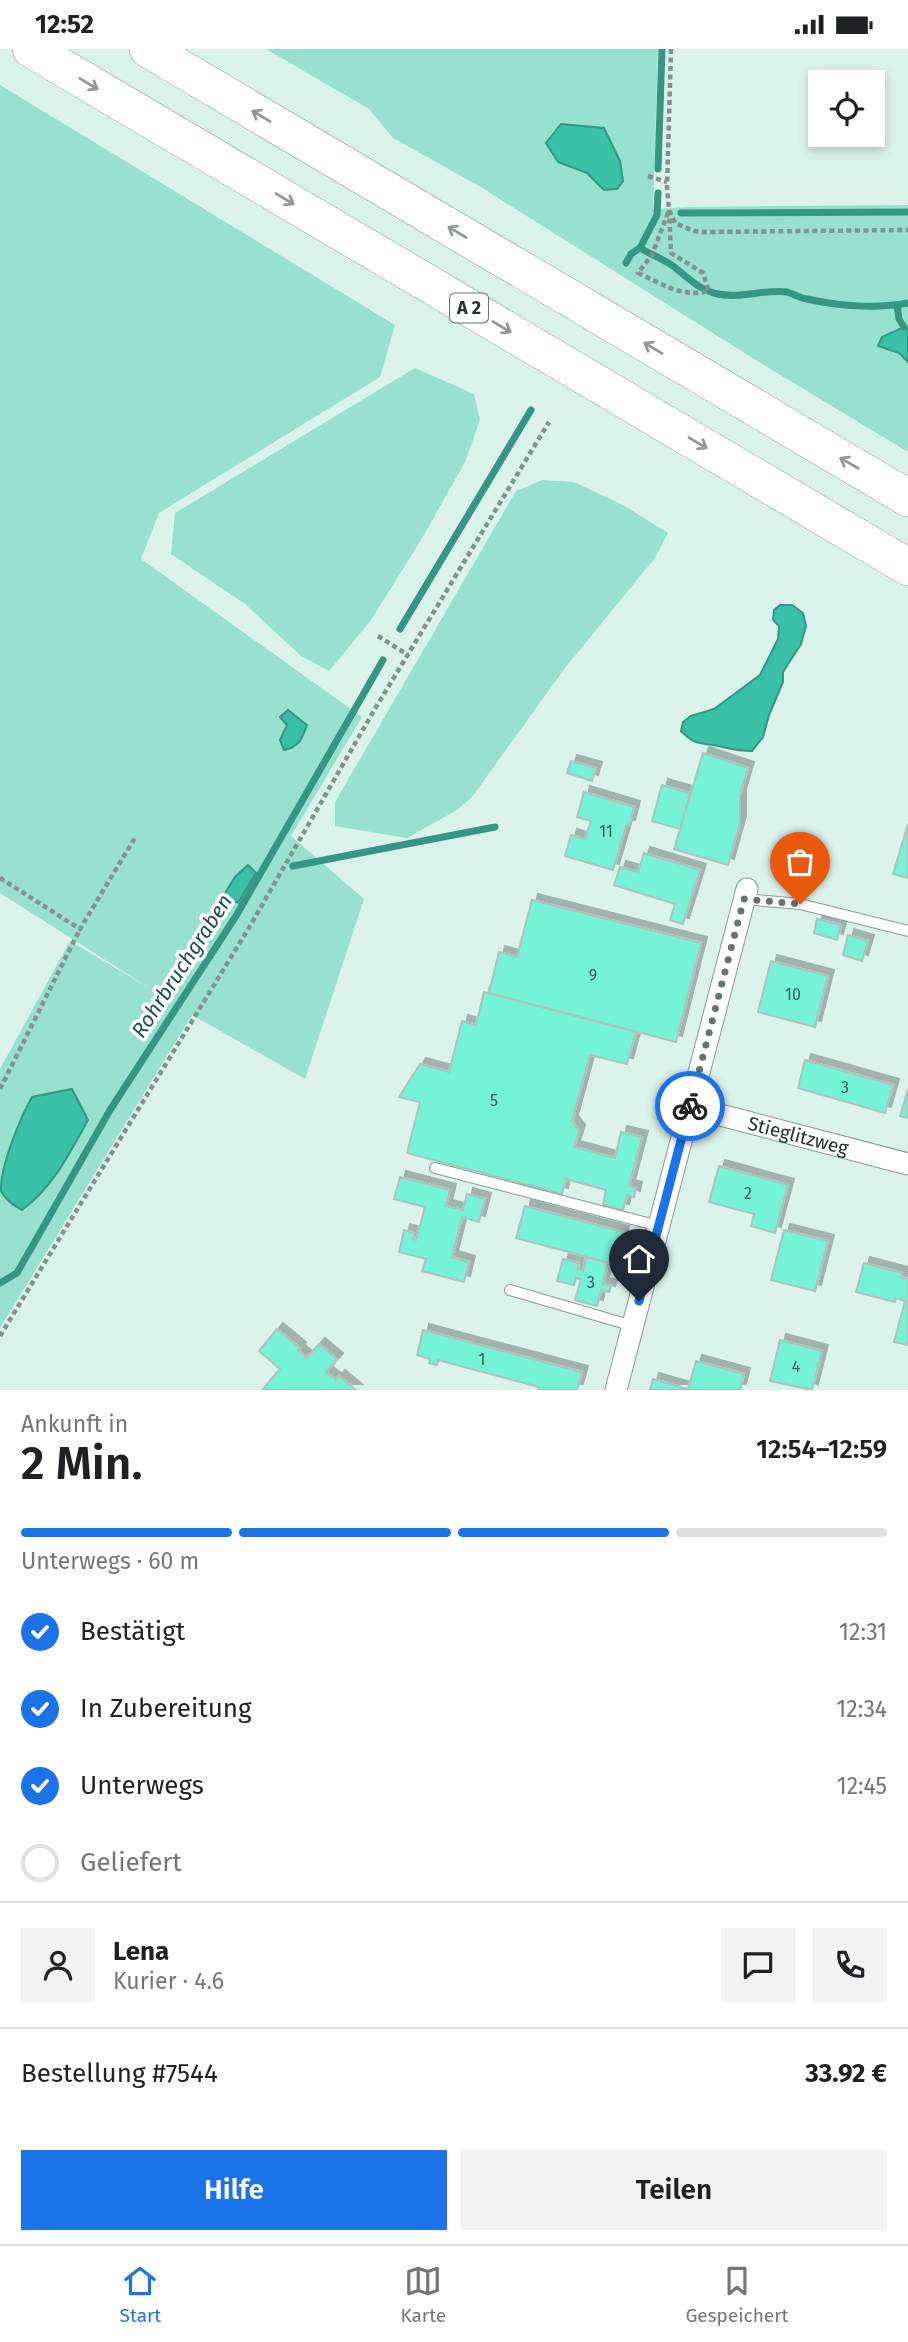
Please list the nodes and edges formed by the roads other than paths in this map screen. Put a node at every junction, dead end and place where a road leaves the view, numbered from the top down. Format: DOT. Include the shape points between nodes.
graph roads {
  1 [pos="31,49"];
  2 [pos="148,49"];
  3 [pos="908,498"];
  4 [pos="908,567"];
  5 [pos="745,894"];
  6 [pos="908,931"];
  7 [pos="690,1107"];
  8 [pos="908,1164"];
  9 [pos="435,1168"];
  10 [pos="659,1226"];
  11 [pos="510,1290"];
  12 [pos="633,1326"];
  13 [pos="616,1390"];
  1 -- 4 [label="highway, A 2, one-way"];
  3 -- 2 [label="highway, one-way"];
  5 -- 6 [label="lane"];
  5 -- 7 [label="street"];
  7 -- 8 [label="street, Stieglitzweg"];
  7 -- 10 [label="street"];
  9 -- 10 [label="lane"];
  10 -- 12 [label="street"];
  11 -- 12 [label="lane"];
  12 -- 13 [label="street"];
}
